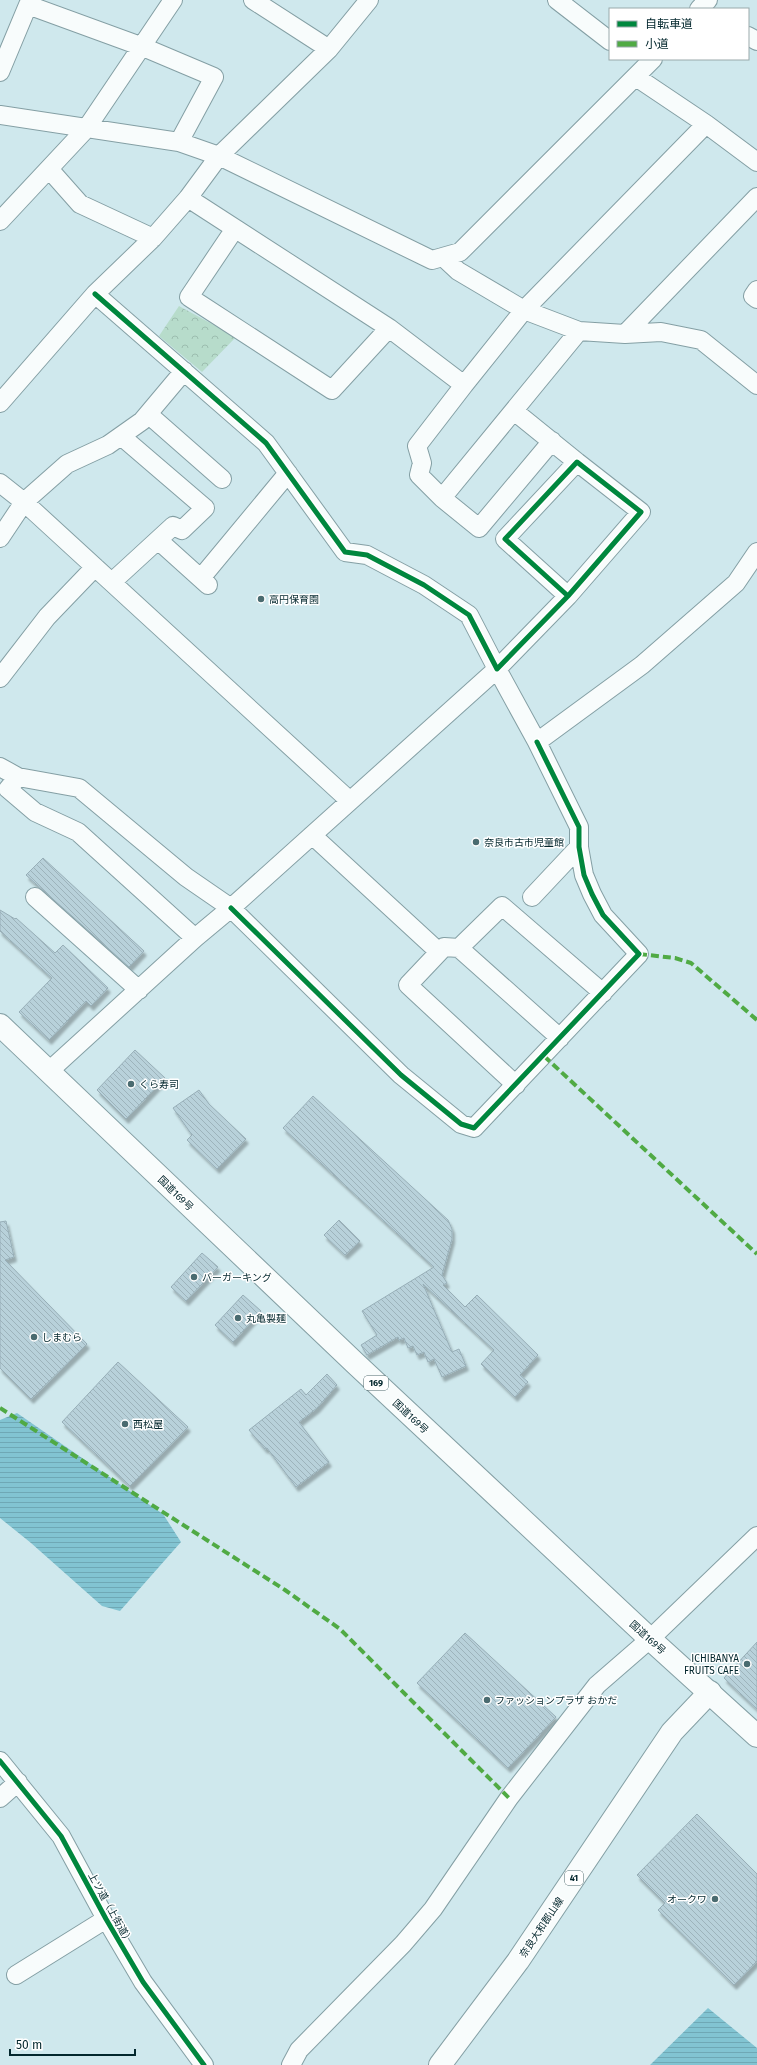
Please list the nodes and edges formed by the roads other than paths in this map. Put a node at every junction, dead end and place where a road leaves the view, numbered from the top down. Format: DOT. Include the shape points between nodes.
graph roads {
  1 [pos="173,0"];
  2 [pos="253,0"];
  3 [pos="369,0"];
  4 [pos="557,0"];
  5 [pos="708,0"];
  6 [pos="701,8"];
  7 [pos="609,40"];
  8 [pos="143,47"];
  9 [pos="329,49"];
  10 [pos="642,66"];
  11 [pos="0,72"];
  12 [pos="0,115"];
  13 [pos="706,124"];
  14 [pos="86,129"];
  15 [pos="179,142"];
  16 [pos="219,156"];
  17 [pos="757,162"];
  18 [pos="49,169"];
  19 [pos="757,197"];
  20 [pos="188,198"];
  21 [pos="0,221"];
  22 [pos="234,230"];
  23 [pos="153,238"];
  24 [pos="443,257"];
  25 [pos="757,290"];
  26 [pos="94,294"];
  27 [pos="757,299"];
  28 [pos="524,310"];
  29 [pos="389,328"];
  30 [pos="579,330"];
  31 [pos="625,334"];
  32 [pos="184,371"];
  33 [pos="757,385"];
  34 [pos="464,386"];
  35 [pos="0,404"];
  36 [pos="514,411"];
  37 [pos="148,414"];
  38 [pos="121,436"];
  39 [pos="552,441"];
  40 [pos="577,462"];
  41 [pos="288,473"];
  42 [pos="222,479"];
  43 [pos="0,483"];
  44 [pos="442,498"];
  45 [pos="24,502"];
  46 [pos="0,538"];
  47 [pos="158,540"];
  48 [pos="757,552"];
  49 [pos="95,567"];
  50 [pos="112,582"];
  51 [pos="568,596"];
  52 [pos="497,669"];
  53 [pos="2,672"];
  54 [pos="537,742"];
  55 [pos="0,767"];
  56 [pos="18,777"];
  57 [pos="350,801"];
  58 [pos="312,835"];
  59 [pos="579,847"];
  60 [pos="35,897"];
  61 [pos="532,897"];
  62 [pos="231,908"];
  63 [pos="195,938"];
  64 [pos="459,948"];
  65 [pos="440,952"];
  66 [pos="139,990"];
  67 [pos="603,993"];
  68 [pos="0,1025"];
  69 [pos="560,1038"];
  70 [pos="48,1072"];
  71 [pos="516,1085"];
  72 [pos="757,1536"];
  73 [pos="650,1639"];
  74 [pos="710,1692"];
  75 [pos="757,1736"];
  76 [pos="0,1761"];
  77 [pos="18,1782"];
  78 [pos="0,1798"];
  79 [pos="106,1919"];
  80 [pos="16,1975"];
  81 [pos="204,2065"];
  82 [pos="291,2065"];
  83 [pos="440,2065"];
  1 -- 8 [label="street"];
  2 -- 9 [label="street"];
  3 -- 9 [label="street"];
  4 -- 7 [label="street"];
  5 -- 6 [label="street"];
  8 -- 11 [label="street" via="28,5"];
  8 -- 14 [label="street"];
  8 -- 15 [label="street" via="214,77"];
  9 -- 16 [label="street"];
  10 -- 13 [label="street"];
  10 -- 24 [label="street" via="460,252"];
  12 -- 14 [label="street"];
  13 -- 17 [label="street"];
  13 -- 28 [label="street"];
  14 -- 15 [label="street"];
  14 -- 18 [label="street"];
  15 -- 16 [label="street"];
  16 -- 20 [label="street"];
  16 -- 24 [label="street" via="432,260"];
  18 -- 21 [label="street"];
  18 -- 23 [label="street" via="80,204"];
  19 -- 31 [label="street"];
  20 -- 22 [label="street"];
  20 -- 23 [label="street"];
  22 -- 29 [label="street"];
  22 -- 29 [label="street" via="189,297 332,390"];
  23 -- 26 [label="street"];
  24 -- 28 [label="street" via="458,271"];
  25 -- 27 [label="street" via="753,296"];
  26 -- 32 [label="street"];
  26 -- 35 [label="street"];
  28 -- 30 [label="street"];
  28 -- 34 [label="street"];
  29 -- 34 [label="street"];
  30 -- 31 [label="street"];
  30 -- 36 [label="street"];
  31 -- 33 [label="street" via="660,332 701,340"];
  32 -- 37 [label="street"];
  32 -- 41 [label="street" via="266,443"];
  34 -- 44 [label="street" via="417,446 422,463 419,475"];
  36 -- 39 [label="street"];
  36 -- 44 [label="street"];
  37 -- 38 [label="street" via="142,422"];
  37 -- 42 [label="street"];
  38 -- 45 [label="street" via="108,445 67,464"];
  38 -- 47 [label="street" via="205,508 182,530 173,526"];
  39 -- 40 [label="street"];
  39 -- 44 [label="street" via="479,528"];
  40 -- 51 [label="street" via="505,539"];
  40 -- 51 [label="street" via="641,512"];
  41 -- 47 [label="street" via="205,582"];
  41 -- 52 [label="street" via="345,552 367,555 424,585 469,615"];
  43 -- 45 [label="street"];
  45 -- 46 [label="street"];
  45 -- 49 [label="street"];
  47 -- 50 [label="street"];
  48 -- 54 [label="street" via="736,583 642,665"];
  49 -- 50 [label="street"];
  49 -- 53 [label="street" via="48,617"];
  50 -- 57 [label="street"];
  51 -- 52 [label="street"];
  52 -- 54 [label="street"];
  52 -- 57 [label="street"];
  54 -- 59 [label="street" via="580,827"];
  55 -- 56 [label="street"];
  56 -- 62 [label="street" via="79,788 186,878"];
  56 -- 63 [label="street" via="8,789 35,812 78,832"];
  57 -- 58 [label="street"];
  58 -- 62 [label="street"];
  58 -- 65 [label="street"];
  59 -- 61 [label="street"];
  59 -- 67 [label="street" via="584,875 603,915 639,954"];
  60 -- 66 [label="street"];
  62 -- 63 [label="street"];
  62 -- 71 [label="street" via="401,1075 461,1124 474,1128"];
  63 -- 66 [label="street"];
  64 -- 65 [label="street" via="444,947"];
  64 -- 67 [label="street" via="502,906"];
  64 -- 69 [label="street"];
  65 -- 71 [label="street" via="408,985"];
  66 -- 70 [label="street"];
  67 -- 69 [label="street"];
  68 -- 70 [label="main road, 国道169号 / 169"];
  69 -- 71 [label="street"];
  70 -- 73 [label="main road, 国道169号 / 169"];
  72 -- 73 [label="street"];
  73 -- 74 [label="main road, 国道169号 / 169"];
  73 -- 82 [label="street" via="597,1685 509,1798 433,1909 403,1944 299,2050"];
  74 -- 75 [label="main road, 国道169号 / 169"];
  74 -- 83 [label="main road, 奈良大和郡山線 / 41" via="672,1732 518,1961"];
  76 -- 77 [label="street, 上ツ道（上街道）"];
  77 -- 78 [label="street"];
  77 -- 79 [label="street, 上ツ道（上街道）" via="61,1836"];
  79 -- 80 [label="street"];
  79 -- 81 [label="street, 上ツ道（上街道）" via="143,1982"];
}
